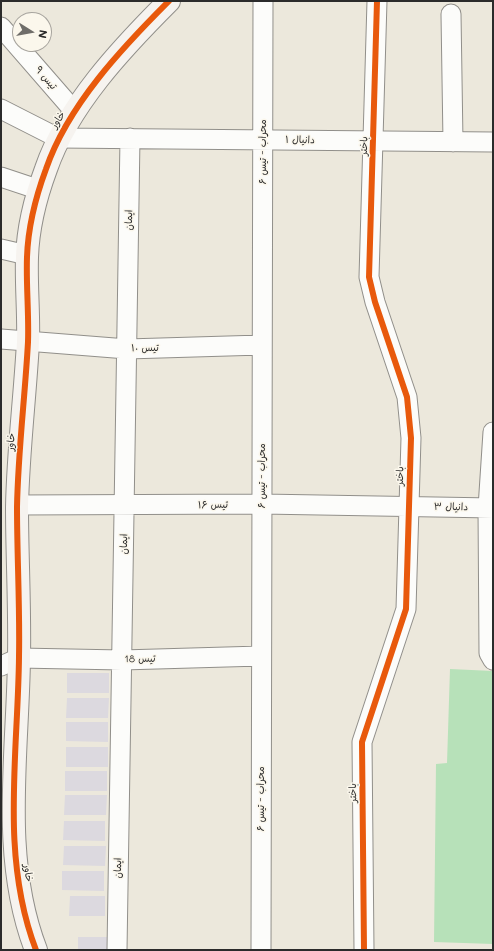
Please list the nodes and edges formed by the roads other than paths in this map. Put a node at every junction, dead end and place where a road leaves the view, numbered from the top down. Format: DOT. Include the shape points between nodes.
graph roads {
  1 [pos="169,1"];
  2 [pos="263,1"];
  3 [pos="377,1"];
  4 [pos="451,14"];
  5 [pos="1,27"];
  6 [pos="1,109"];
  7 [pos="75,112"];
  8 [pos="58,138"];
  9 [pos="130,138"];
  10 [pos="263,140"];
  11 [pos="374,141"];
  12 [pos="453,142"];
  13 [pos="493,142"];
  14 [pos="1,177"];
  15 [pos="40,190"];
  16 [pos="1,249"];
  17 [pos="27,255"];
  18 [pos="1,338"];
  19 [pos="28,340"];
  20 [pos="262,345"];
  21 [pos="127,349"];
  22 [pos="493,432"];
  23 [pos="262,504"];
  24 [pos="17,505"];
  25 [pos="124,506"];
  26 [pos="408,506"];
  27 [pos="491,508"];
  28 [pos="261,656"];
  29 [pos="122,660"];
  30 [pos="493,660"];
  31 [pos="10,662"];
  32 [pos="36,950"];
  33 [pos="117,950"];
  34 [pos="261,950"];
  35 [pos="364,950"];
  1 -- 7 [label="street, خاور" via="121,49"];
  2 -- 10 [label="street, محراب - تیس ۶"];
  3 -- 11 [label="street, باختر"];
  4 -- 12 [label="street"];
  5 -- 7 [label="street, تیس ۹"];
  6 -- 8 [label="street"];
  7 -- 8 [label="street, خاور"];
  8 -- 9 [label="street, دانیال ۱"];
  8 -- 15 [label="street, خاور"];
  9 -- 10 [label="street, دانیال ۱"];
  9 -- 21 [label="street, ایمان"];
  10 -- 11 [label="street, دانیال ۱"];
  10 -- 20 [label="street, محراب - تیس ۶"];
  11 -- 12 [label="street, دانیال ۱"];
  11 -- 26 [label="street, باختر" via="369,277 407,397 411,438"];
  12 -- 13 [label="street, دانیال ۱"];
  14 -- 15 [label="street"];
  15 -- 17 [label="street, خاور" via="34,209"];
  16 -- 17 [label="street"];
  17 -- 19 [label="street, خاور"];
  18 -- 19 [label="street, تیس ۱۰"];
  19 -- 21 [label="street, تیس ۱۰"];
  19 -- 24 [label="street, خاور"];
  20 -- 21 [label="street, تیس ۱۰"];
  20 -- 23 [label="street, محراب - تیس ۶"];
  21 -- 25 [label="street, ایمان"];
  22 -- 27 [label="street"];
  23 -- 25 [label="street, تیس ۱۶"];
  23 -- 26 [label="street, تیس ۱۶"];
  23 -- 28 [label="street, محراب - تیس ۶"];
  24 -- 25 [label="street, تیس ۱۶"];
  24 -- 31 [label="street, خاور"];
  25 -- 29 [label="street, ایمان"];
  26 -- 27 [label="street, دانیال ۳"];
  26 -- 35 [label="street, باختر" via="406,609 362,742"];
  27 -- 30 [label="street" via="489,653"];
  28 -- 29 [label="street, تیس 18"];
  28 -- 34 [label="street, محراب - تیس ۶"];
  29 -- 31 [label="street, تیس 18"];
  29 -- 33 [label="street, ایمان"];
  31 -- 32 [label="street, خاور" via="13,838 27,928"];
}
